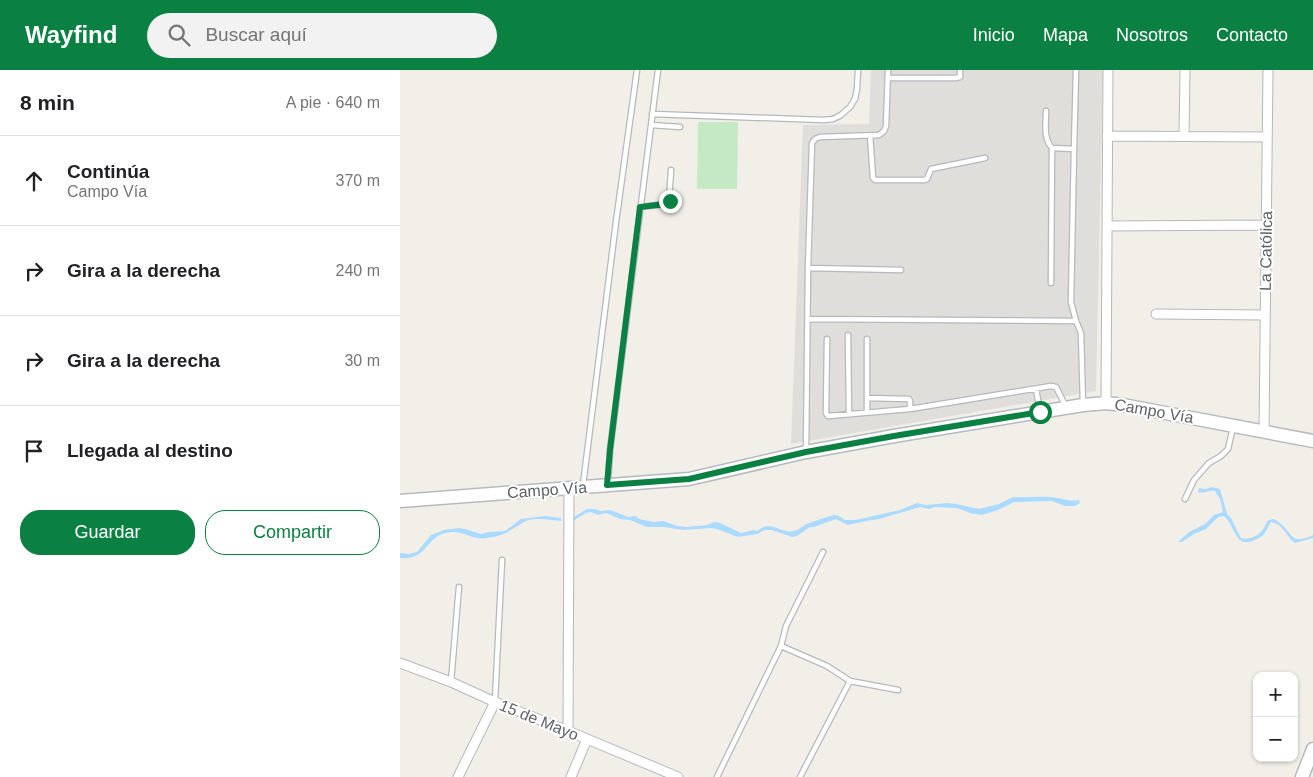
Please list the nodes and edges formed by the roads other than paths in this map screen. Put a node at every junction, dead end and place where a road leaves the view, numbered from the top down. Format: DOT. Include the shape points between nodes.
graph roads {
  1 [pos="637,70"];
  2 [pos="658,70"];
  3 [pos="858,70"];
  4 [pos="888,70"];
  5 [pos="960,70"];
  6 [pos="1076,70"];
  7 [pos="1108,70"];
  8 [pos="1185,70"];
  9 [pos="1268,70"];
  10 [pos="888,78"];
  11 [pos="1046,111"];
  12 [pos="652,114"];
  13 [pos="651,125"];
  14 [pos="680,127"];
  15 [pos="870,135"];
  16 [pos="1107,136"];
  17 [pos="1184,136"];
  18 [pos="1267,137"];
  19 [pos="1052,148"];
  20 [pos="1074,149"];
  21 [pos="986,158"];
  22 [pos="671,170"];
  23 [pos="640,207"];
  24 [pos="1266,225"];
  25 [pos="1107,226"];
  26 [pos="808,268"];
  27 [pos="902,270"];
  28 [pos="1051,283"];
  29 [pos="1156,314"];
  30 [pos="1265,315"];
  31 [pos="808,319"];
  32 [pos="1076,321"];
  33 [pos="848,335"];
  34 [pos="827,339"];
  35 [pos="867,339"];
  36 [pos="1036,388"];
  37 [pos="867,398"];
  38 [pos="1106,403"];
  39 [pos="1083,405"];
  40 [pos="1067,408"];
  41 [pos="910,409"];
  42 [pos="867,412"];
  43 [pos="1040,412"];
  44 [pos="849,414"];
  45 [pos="1233,426"];
  46 [pos="1264,432"];
  47 [pos="1313,441"];
  48 [pos="806,452"];
  49 [pos="607,485"];
  50 [pos="582,487"];
  51 [pos="569,488"];
  52 [pos="1186,499"];
  53 [pos="400,501"];
  54 [pos="823,552"];
  55 [pos="502,560"];
  56 [pos="458,587"];
  57 [pos="782,646"];
  58 [pos="400,662"];
  59 [pos="850,681"];
  60 [pos="451,682"];
  61 [pos="898,690"];
  62 [pos="495,702"];
  63 [pos="568,731"];
  64 [pos="587,739"];
  65 [pos="1313,749"];
  66 [pos="458,777"];
  67 [pos="571,777"];
  68 [pos="678,777"];
  69 [pos="717,777"];
  70 [pos="800,777"];
  71 [pos="1302,777"];
  1 -- 50 [label="lane"];
  2 -- 12 [label="lane"];
  3 -- 12 [label="lane" via="855,99 850,107 833,119"];
  4 -- 10 [label="lane"];
  5 -- 10 [label="lane" via="960,76 956,78"];
  6 -- 20 [label="lane"];
  7 -- 16 [label="street"];
  8 -- 17 [label="street"];
  9 -- 18 [label="street, La Católica"];
  10 -- 15 [label="lane" via="886,126 879,135"];
  11 -- 19 [label="lane" via="1046,139"];
  12 -- 13 [label="lane"];
  13 -- 14 [label="lane"];
  13 -- 23 [label="lane"];
  15 -- 21 [label="lane" via="874,180 924,180 931,169"];
  15 -- 26 [label="lane" via="820,137 812,143"];
  16 -- 17 [label="street"];
  16 -- 25 [label="street"];
  17 -- 18 [label="street"];
  18 -- 24 [label="street, La Católica"];
  19 -- 20 [label="lane"];
  19 -- 28 [label="lane"];
  20 -- 32 [label="lane" via="1070,295"];
  22 -- 23 [label="lane" via="670,201"];
  23 -- 49 [label="lane"];
  24 -- 25 [label="street"];
  24 -- 30 [label="street, La Católica"];
  25 -- 38 [label="street"];
  26 -- 27 [label="lane"];
  26 -- 31 [label="lane"];
  29 -- 30 [label="street"];
  30 -- 46 [label="street, La Católica"];
  31 -- 32 [label="lane"];
  31 -- 48 [label="lane"];
  32 -- 39 [label="lane" via="1081,333"];
  33 -- 44 [label="lane"];
  34 -- 44 [label="lane" via="826,413 828,416"];
  35 -- 37 [label="lane"];
  36 -- 40 [label="lane" via="1056,387"];
  36 -- 41 [label="lane"];
  36 -- 43 [label="lane"];
  37 -- 41 [label="lane" via="909,399"];
  37 -- 42 [label="lane"];
  38 -- 39 [label="street, Campo Vía"];
  38 -- 45 [label="street, Campo Vía"];
  39 -- 40 [label="street, Campo Vía"];
  40 -- 43 [label="street, Campo Vía"];
  41 -- 42 [label="lane"];
  42 -- 44 [label="lane"];
  43 -- 48 [label="street, Campo Vía"];
  45 -- 46 [label="street, Campo Vía"];
  45 -- 52 [label="lane" via="1228,449 1194,480"];
  46 -- 47 [label="street, Campo Vía"];
  48 -- 49 [label="street, Campo Vía" via="689,479"];
  49 -- 50 [label="street, Campo Vía"];
  50 -- 51 [label="street, Campo Vía"];
  51 -- 53 [label="street, Campo Vía"];
  51 -- 63 [label="street"];
  54 -- 57 [label="lane" via="786,626"];
  55 -- 62 [label="lane"];
  56 -- 60 [label="lane"];
  57 -- 59 [label="lane" via="827,666"];
  57 -- 69 [label="lane"];
  58 -- 60 [label="street, 15 de Mayo"];
  59 -- 61 [label="lane"];
  59 -- 70 [label="lane"];
  60 -- 62 [label="street, 15 de Mayo"];
  62 -- 63 [label="street, 15 de Mayo"];
  62 -- 66 [label="street"];
  63 -- 64 [label="street, 15 de Mayo"];
  64 -- 67 [label="street"];
  64 -- 68 [label="street, 15 de Mayo"];
  65 -- 71 [label="street"];
}
